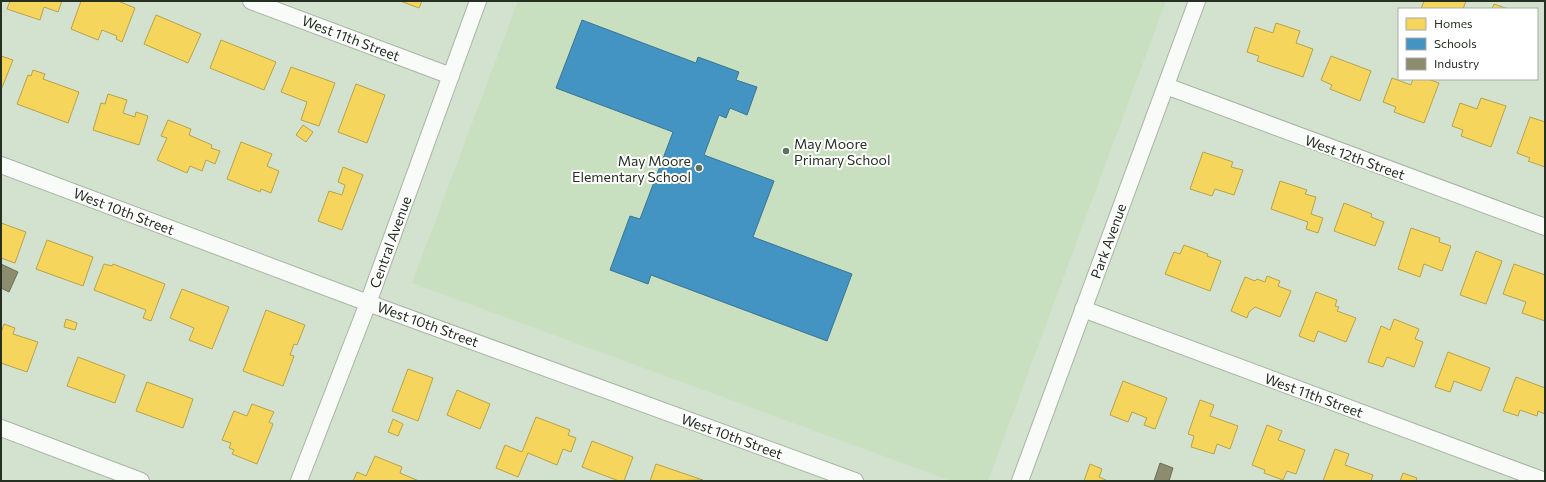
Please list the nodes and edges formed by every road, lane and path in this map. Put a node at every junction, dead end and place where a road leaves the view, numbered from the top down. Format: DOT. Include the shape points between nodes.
graph roads {
  1 [pos="251,1"];
  2 [pos="478,1"];
  3 [pos="1197,1"];
  4 [pos="451,76"];
  5 [pos="1166,86"];
  6 [pos="1,165"];
  7 [pos="1545,227"];
  8 [pos="368,303"];
  9 [pos="1083,309"];
  10 [pos="1,428"];
  11 [pos="140,481"];
  12 [pos="300,481"];
  13 [pos="855,481"];
  14 [pos="1020,481"];
  15 [pos="1545,481"];
  1 -- 4 [label="street, West 11th Street"];
  2 -- 4 [label="street, Central Avenue"];
  3 -- 5 [label="street, Park Avenue"];
  4 -- 8 [label="street, Central Avenue"];
  5 -- 7 [label="street, West 12th Street"];
  5 -- 9 [label="street, Park Avenue"];
  6 -- 8 [label="street, West 10th Street"];
  8 -- 12 [label="street, Central Avenue"];
  8 -- 13 [label="street, West 10th Street"];
  9 -- 14 [label="street, Park Avenue"];
  9 -- 15 [label="street, West 11th Street"];
  10 -- 11 [label="street"];
}
